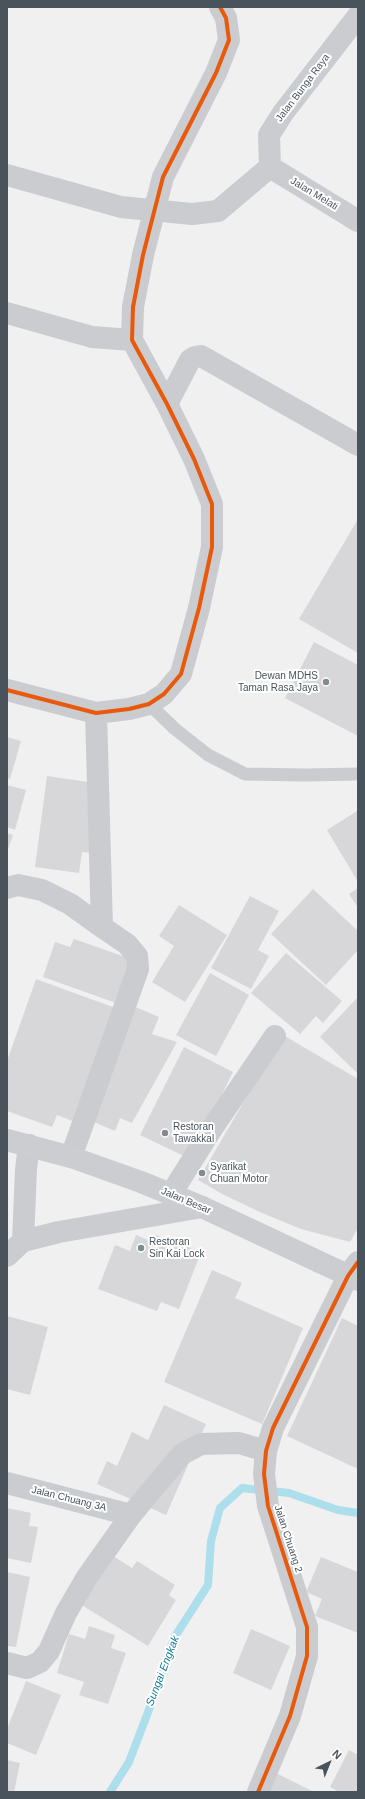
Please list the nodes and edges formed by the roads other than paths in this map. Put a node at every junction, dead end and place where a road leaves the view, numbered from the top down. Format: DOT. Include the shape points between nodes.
graph roads {
  1 [pos="220,7"];
  2 [pos="358,16"];
  3 [pos="270,167"];
  4 [pos="7,175"];
  5 [pos="155,211"];
  6 [pos="358,221"];
  7 [pos="7,313"];
  8 [pos="132,340"];
  9 [pos="167,404"];
  10 [pos="358,445"];
  11 [pos="7,690"];
  12 [pos="149,704"];
  13 [pos="96,713"];
  14 [pos="358,774"];
  15 [pos="7,888"];
  16 [pos="102,927"];
  17 [pos="275,1036"];
  18 [pos="7,1140"];
  19 [pos="29,1146"];
  20 [pos="71,1158"];
  21 [pos="171,1194"];
  22 [pos="202,1207"];
  23 [pos="23,1241"];
  24 [pos="7,1256"];
  25 [pos="355,1273"];
  26 [pos="266,1451"];
  27 [pos="7,1483"];
  28 [pos="131,1515"];
  29 [pos="7,1663"];
  30 [pos="258,1792"];
  1 -- 5 [label="street" via="226,18 229,40 216,73 163,177"];
  2 -- 3 [label="street, Jalan Bunga Raya" via="269,135"];
  3 -- 5 [label="street" via="218,211 192,214"];
  3 -- 6 [label="street, Jalan Melati"];
  4 -- 5 [label="street" via="121,207"];
  5 -- 8 [label="street" via="133,307"];
  7 -- 8 [label="street" via="92,337"];
  8 -- 9 [label="street"];
  9 -- 10 [label="street" via="190,360 201,356"];
  9 -- 12 [label="street" via="194,459 212,504 212,546 181,674 164,694"];
  11 -- 13 [label="street"];
  12 -- 13 [label="street"];
  12 -- 14 [label="lane" via="208,755 245,774"];
  13 -- 16 [label="street"];
  15 -- 16 [label="street" via="18,885 42,890 70,904"];
  16 -- 20 [label="street" via="127,944 137,956 138,969"];
  17 -- 21 [label="street"];
  18 -- 19 [label="main road, Jalan Besar"];
  19 -- 20 [label="main road, Jalan Besar"];
  19 -- 23 [label="street"];
  20 -- 21 [label="main road, Jalan Besar"];
  21 -- 22 [label="main road, Jalan Besar"];
  22 -- 23 [label="street" via="58,1232"];
  22 -- 25 [label="main road, Jalan Besar"];
  23 -- 24 [label="street"];
  25 -- 26 [label="street, Jalan Chuang 2" via="273,1428"];
  26 -- 28 [label="street" via="239,1444 202,1444 182,1454"];
  26 -- 30 [label="street, Jalan Chuang 2" via="264,1474 268,1506 307,1627 307,1656 290,1716"];
  27 -- 28 [label="street, Jalan Chuang 3A"];
  28 -- 29 [label="street" via="87,1577 66,1613 49,1652 40,1662 27,1668"];
}
